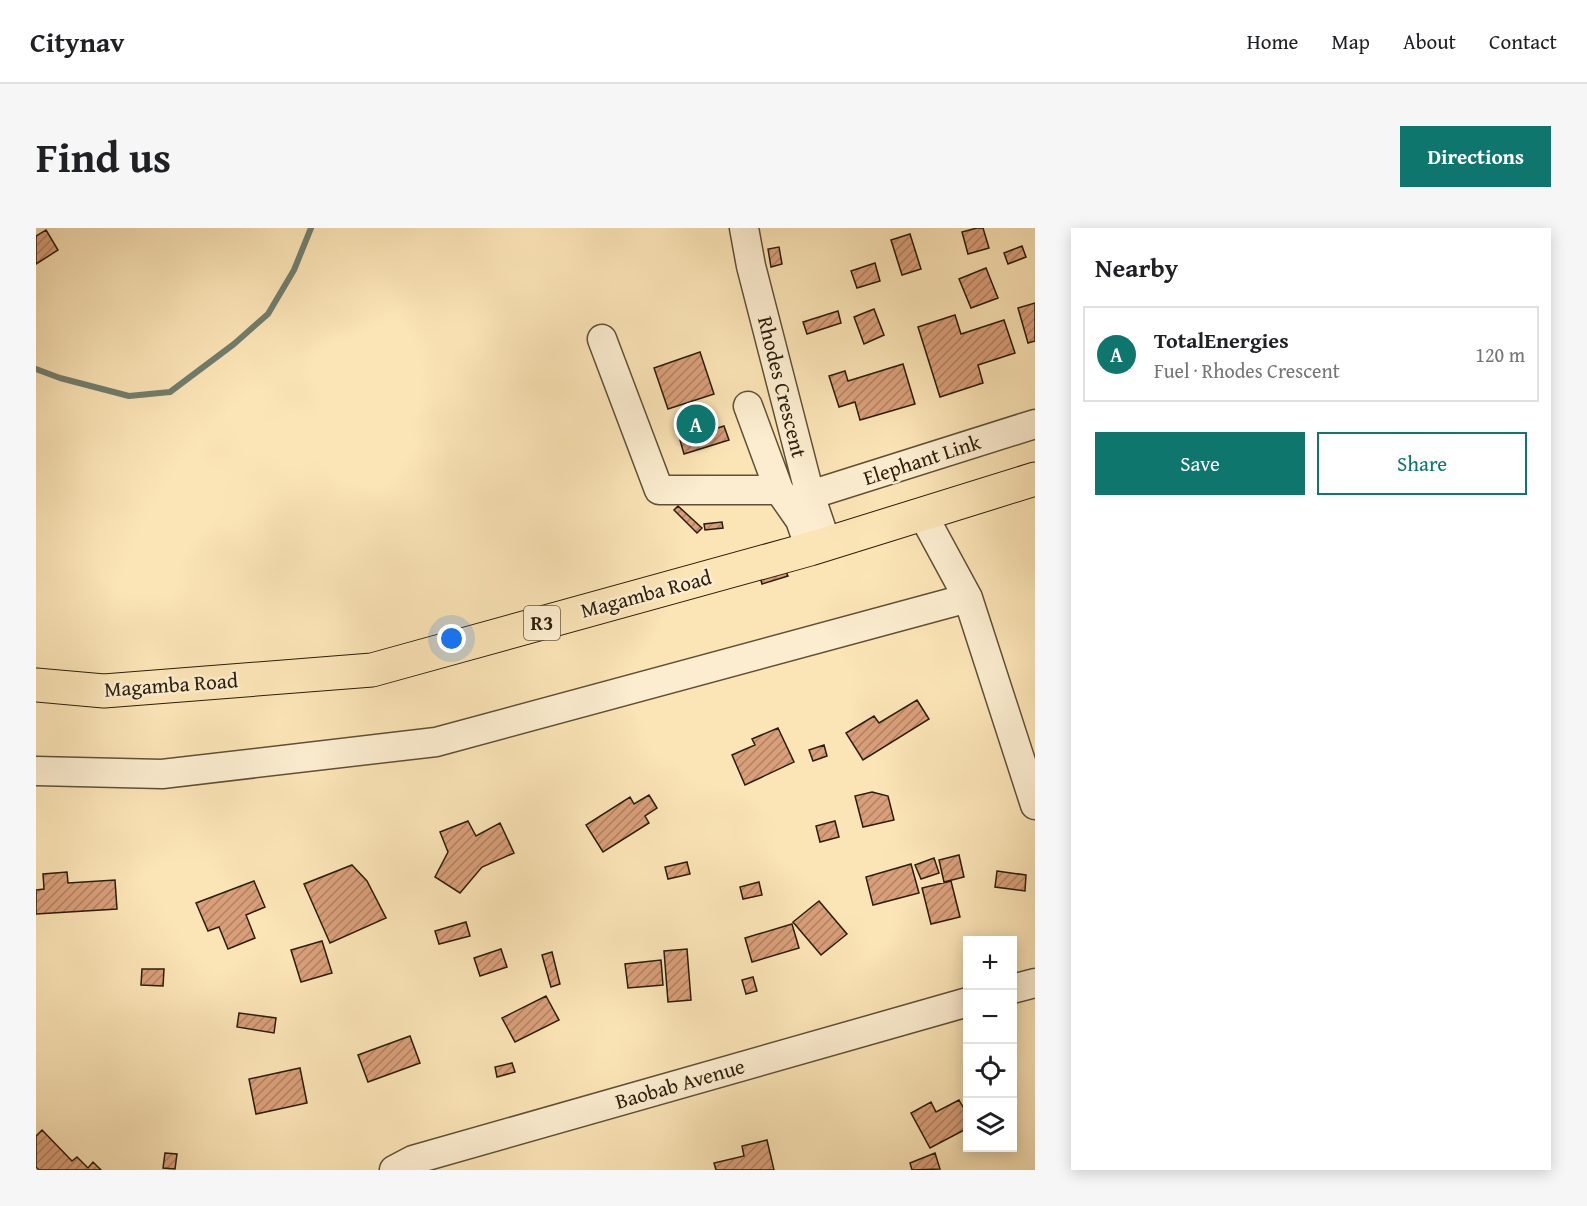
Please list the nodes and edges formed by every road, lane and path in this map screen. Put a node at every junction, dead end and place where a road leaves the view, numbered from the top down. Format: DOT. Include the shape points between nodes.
graph roads {
  1 [pos="744,228"];
  2 [pos="602,339"];
  3 [pos="748,406"];
  4 [pos="1035,424"];
  5 [pos="1035,479"];
  6 [pos="779,490"];
  7 [pos="810,495"];
  8 [pos="923,515"];
  9 [pos="818,547"];
  10 [pos="968,598"];
  11 [pos="36,685"];
  12 [pos="36,771"];
  13 [pos="1035,805"];
  14 [pos="1035,983"];
  15 [pos="1017,988"];
  16 [pos="963,1003"];
  17 [pos="394,1170"];
  1 -- 7 [label="street, Rhodes Crescent"];
  2 -- 6 [label="street" via="659,490"];
  3 -- 6 [label="street"];
  4 -- 7 [label="street, Elephant Link"];
  5 -- 8 [label="highway, Magamba Road / R3"];
  6 -- 9 [label="street"];
  7 -- 9 [label="street, Rhodes Crescent"];
  8 -- 9 [label="highway, Magamba Road / R3"];
  8 -- 10 [label="street"];
  9 -- 11 [label="highway, Magamba Road / R3" via="372,670 104,691"];
  10 -- 12 [label="street" via="436,742 162,774"];
  10 -- 13 [label="street"];
  14 -- 15 [label="street"];
  16 -- 17 [label="street, Baobab Avenue" via="413,1160"];
}
